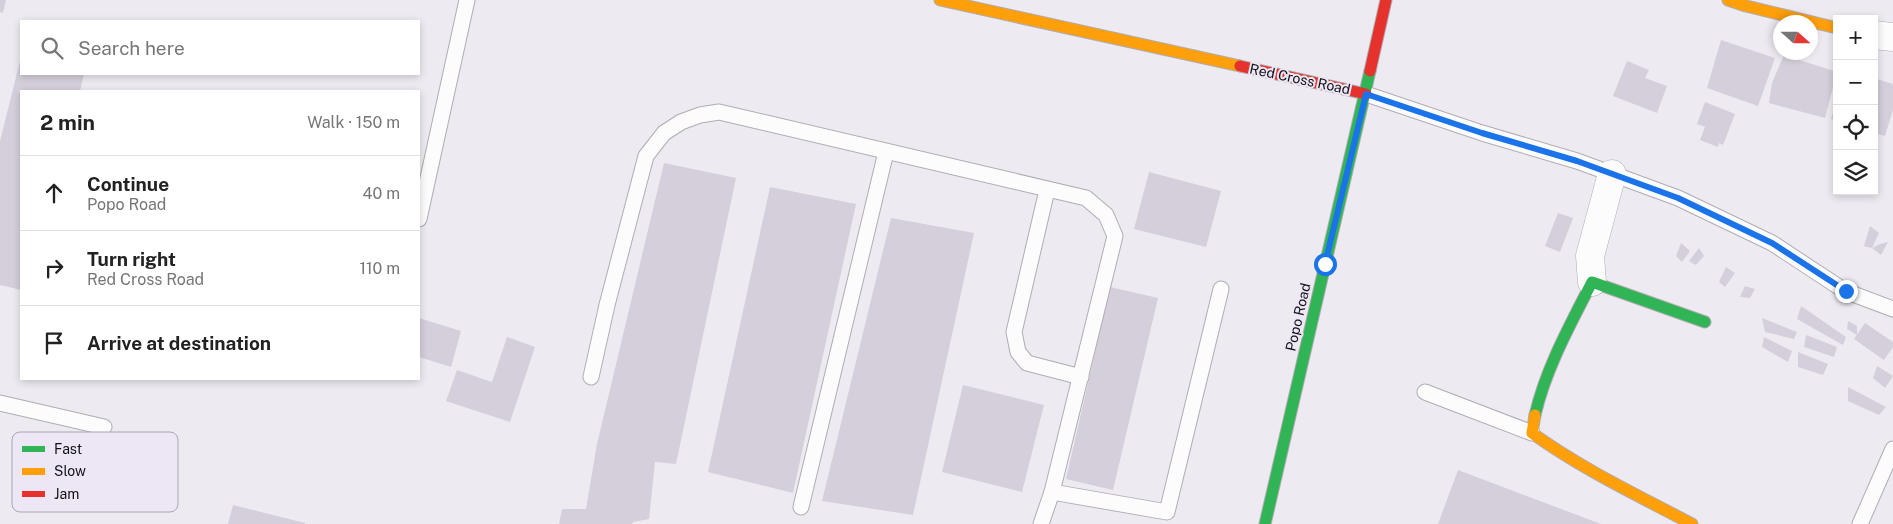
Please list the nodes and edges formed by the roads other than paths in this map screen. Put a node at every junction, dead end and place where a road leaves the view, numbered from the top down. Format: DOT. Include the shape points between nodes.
graph roads {
  1 [pos="467,0"];
  2 [pos="940,0"];
  3 [pos="1386,0"];
  4 [pos="1728,0"];
  5 [pos="1833,27"];
  6 [pos="1878,35"];
  7 [pos="1893,37"];
  8 [pos="1366,94"];
  9 [pos="886,152"];
  10 [pos="1612,174"];
  11 [pos="1047,190"];
  12 [pos="420,214"];
  13 [pos="1592,282"];
  14 [pos="1221,289"];
  15 [pos="1893,309"];
  16 [pos="1705,322"];
  17 [pos="591,377"];
  18 [pos="1081,377"];
  19 [pos="1424,392"];
  20 [pos="0,403"];
  21 [pos="104,427"];
  22 [pos="1532,433"];
  23 [pos="1893,449"];
  24 [pos="1052,492"];
  25 [pos="802,507"];
  26 [pos="1166,518"];
  27 [pos="1041,524"];
  28 [pos="1265,524"];
  29 [pos="1692,524"];
  30 [pos="1860,524"];
  1 -- 12 [label="lane"];
  2 -- 8 [label="street, Red Cross Road"];
  3 -- 8 [label="street, Popo Road"];
  4 -- 5 [label="street"];
  6 -- 7 [label="street"];
  8 -- 10 [label="lane, Red Cross Road"];
  8 -- 28 [label="street, Popo Road"];
  9 -- 11 [label="lane"];
  9 -- 17 [label="lane" via="719,112 681,122 664,133 646,156"];
  9 -- 25 [label="lane"];
  10 -- 13 [label="street" via="1590,256"];
  10 -- 15 [label="lane, Red Cross Road" via="1678,198 1772,243 1846,291"];
  11 -- 18 [label="lane" via="1086,198 1106,215 1114,236"];
  11 -- 18 [label="lane" via="1014,332 1018,352 1027,363"];
  13 -- 16 [label="street"];
  13 -- 22 [label="street" via="1559,347 1534,414"];
  14 -- 26 [label="lane"];
  18 -- 24 [label="lane"];
  19 -- 22 [label="lane"];
  20 -- 21 [label="lane"];
  22 -- 29 [label="street" via="1597,476"];
  23 -- 30 [label="lane"];
  24 -- 26 [label="lane"];
  24 -- 27 [label="lane"];
}
